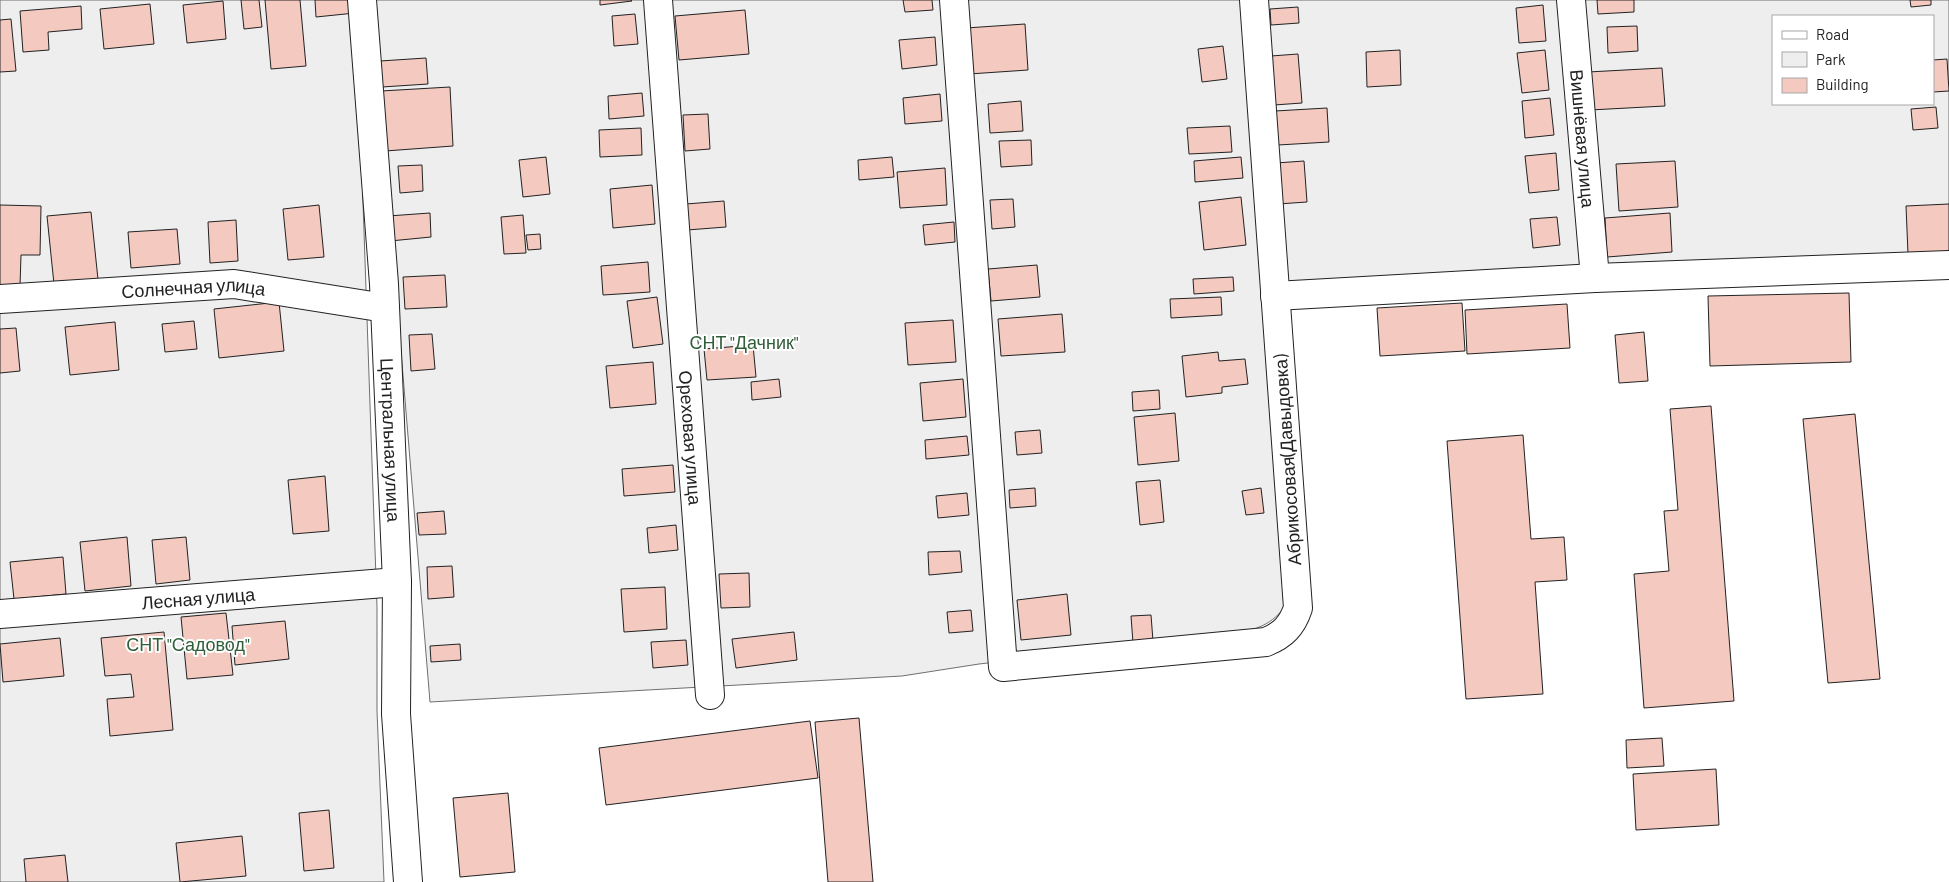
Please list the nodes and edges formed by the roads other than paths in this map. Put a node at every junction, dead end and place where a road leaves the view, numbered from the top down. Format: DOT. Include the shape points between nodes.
graph roads {
  1 [pos="362,0"];
  2 [pos="658,0"];
  3 [pos="954,0"];
  4 [pos="1254,0"];
  5 [pos="1571,0"];
  6 [pos="1949,265"];
  7 [pos="1595,278"];
  8 [pos="1275,296"];
  9 [pos="0,299"];
  10 [pos="385,308"];
  11 [pos="397,582"];
  12 [pos="0,614"];
  13 [pos="710,695"];
  14 [pos="408,882"];
  1 -- 10 [label="street, Центральная улица"];
  2 -- 13 [label="street, Ореховая улица"];
  3 -- 8 [label="street, Абрикосовая(Давыдовка)" via="1003,667 1266,642 1287,630 1298,608"];
  4 -- 8 [label="street, Абрикосовая(Давыдовка)"];
  5 -- 7 [label="street, Вишнёвая улица"];
  6 -- 7 [label="street"];
  7 -- 8 [label="street"];
  9 -- 10 [label="street, Солнечная улица" via="234,284"];
  10 -- 11 [label="street, Центральная улица"];
  11 -- 12 [label="street, Лесная улица"];
  11 -- 14 [label="street, Центральная улица" via="396,714"];
}
